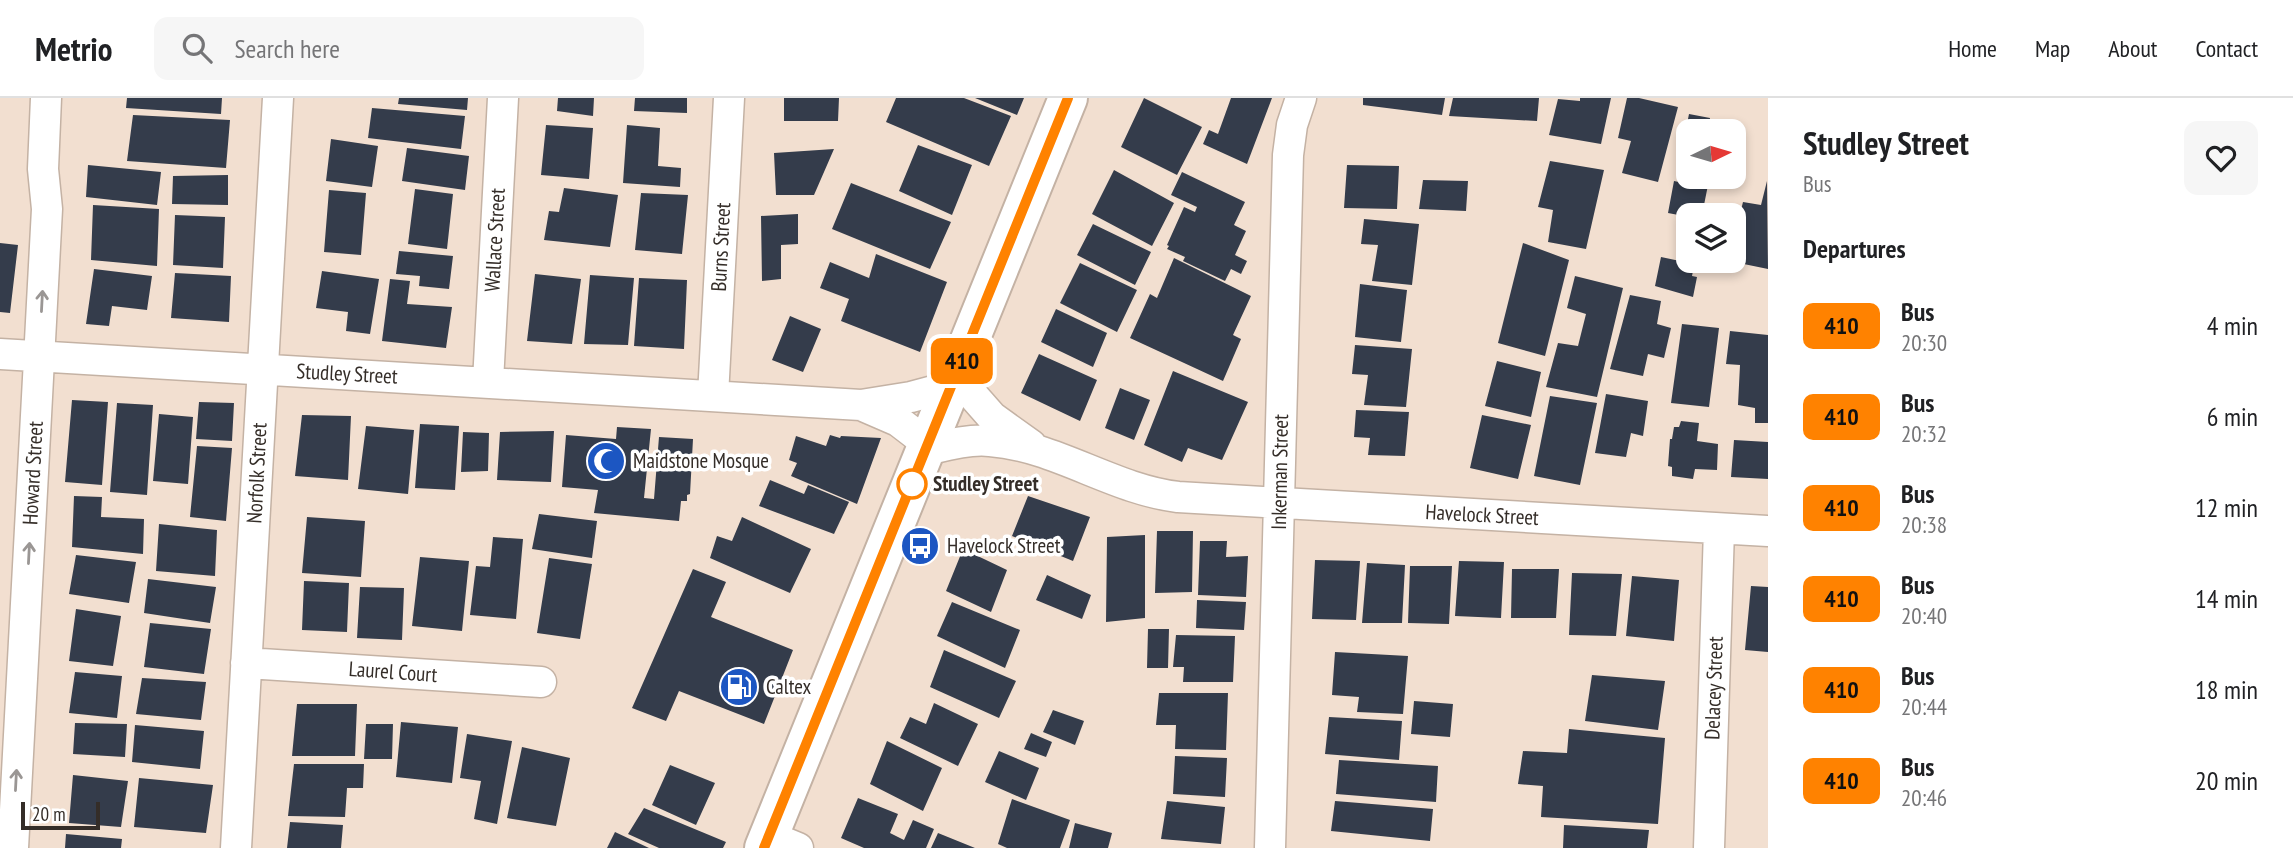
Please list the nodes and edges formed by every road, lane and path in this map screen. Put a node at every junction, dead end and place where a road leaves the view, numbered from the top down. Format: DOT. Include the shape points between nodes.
graph roads {
  1 [pos="46,98"];
  2 [pos="278,98"];
  3 [pos="503,98"];
  4 [pos="729,98"];
  5 [pos="1068,98"];
  6 [pos="1301,98"];
  7 [pos="0,354"];
  8 [pos="40,356"];
  9 [pos="263,369"];
  10 [pos="956,376"];
  11 [pos="488,382"];
  12 [pos="713,396"];
  13 [pos="861,405"];
  14 [pos="927,447"];
  15 [pos="1037,449"];
  16 [pos="1280,502"];
  17 [pos="1719,529"];
  18 [pos="1768,531"];
  19 [pos="246,663"];
  20 [pos="541,682"];
  21 [pos="777,844"];
  22 [pos="13,848"];
  23 [pos="236,848"];
  24 [pos="1270,848"];
  25 [pos="1709,848"];
  8 -- 1 [label="street, Howard Street, one-way" via="47,209 43,169"];
  2 -- 9 [label="street, Norfolk Street"];
  3 -- 11 [label="street, Wallace Street"];
  4 -- 12 [label="street, Burns Street"];
  5 -- 10 [label="highway"];
  6 -- 16 [label="street, Inkerman Street" via="1288,155"];
  7 -- 8 [label="street, Studley Street"];
  8 -- 9 [label="street, Studley Street"];
  22 -- 8 [label="street, Howard Street, one-way"];
  9 -- 11 [label="street, Studley Street"];
  9 -- 19 [label="street, Norfolk Street"];
  10 -- 13 [label="street, Studley Street" via="911,397"];
  10 -- 14 [label="highway"];
  10 -- 15 [label="street, Havelock Street" via="992,417"];
  11 -- 12 [label="street, Studley Street"];
  12 -- 13 [label="street, Studley Street"];
  13 -- 14 [label="street, Studley Street" via="898,421"];
  14 -- 15 [label="street, Havelock Street" via="991,441"];
  14 -- 21 [label="highway"];
  15 -- 16 [label="street, Havelock Street" via="1153,494"];
  16 -- 17 [label="street, Havelock Street"];
  16 -- 24 [label="street, Inkerman Street"];
  17 -- 18 [label="street, Havelock Street"];
  17 -- 25 [label="street, Delacey Street"];
  19 -- 20 [label="street, Laurel Court"];
  19 -- 23 [label="street, Norfolk Street"];
}
